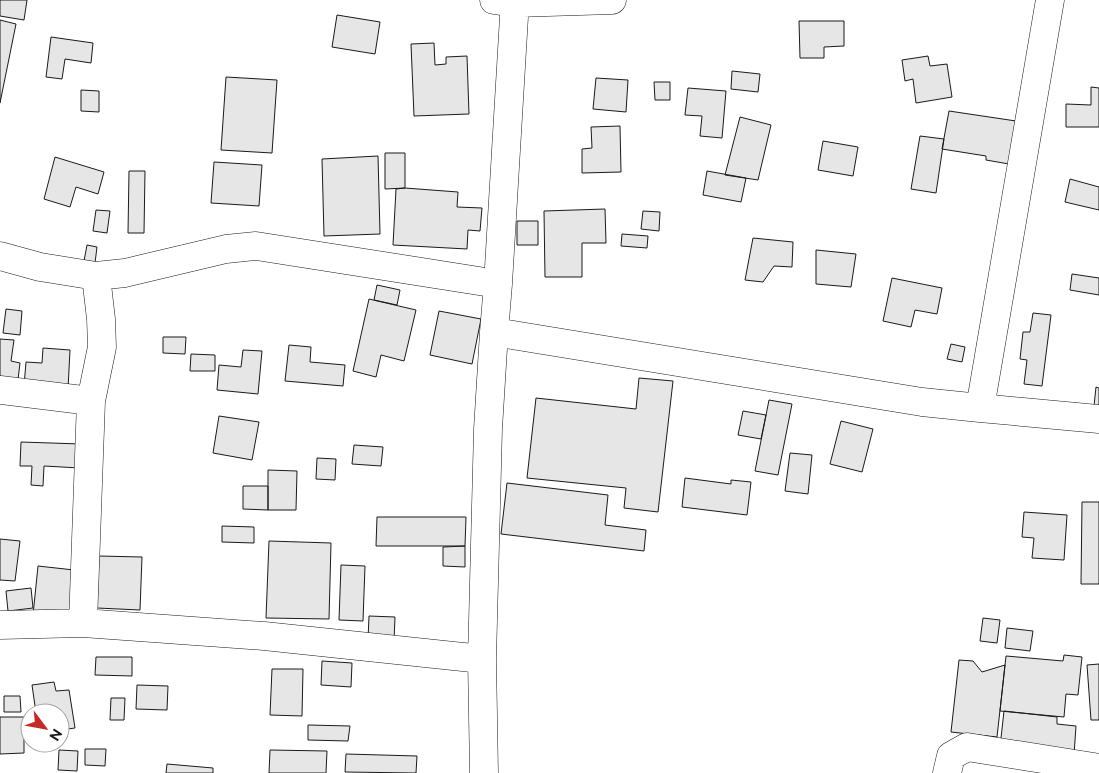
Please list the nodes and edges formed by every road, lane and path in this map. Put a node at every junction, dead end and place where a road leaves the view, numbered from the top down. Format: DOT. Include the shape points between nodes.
graph roads {
  1 [pos="612,0"];
  2 [pos="1050,0"];
  3 [pos="508,1"];
  4 [pos="0,256"];
  5 [pos="96,276"];
  6 [pos="498,284"];
  7 [pos="494,332"];
  8 [pos="0,390"];
  9 [pos="91,401"];
  10 [pos="980,408"];
  11 [pos="1099,419"];
  12 [pos="83,623"];
  13 [pos="0,625"];
  14 [pos="482,659"];
  15 [pos="1099,768"];
  16 [pos="484,773"];
  17 [pos="947,773"];
  1 -- 3 [label="street"];
  2 -- 10 [label="street"];
  3 -- 6 [label="street"];
  4 -- 5 [label="street" via="40,267"];
  5 -- 6 [label="street" via="226,249 256,246"];
  5 -- 9 [label="street" via="102,347"];
  6 -- 7 [label="street"];
  7 -- 10 [label="street" via="922,402"];
  7 -- 14 [label="street"];
  8 -- 9 [label="street"];
  9 -- 12 [label="street"];
  10 -- 11 [label="street"];
  12 -- 13 [label="street"];
  12 -- 14 [label="street" via="264,636"];
  14 -- 16 [label="street"];
  15 -- 17 [label="street" via="967,747 951,756"];
}
